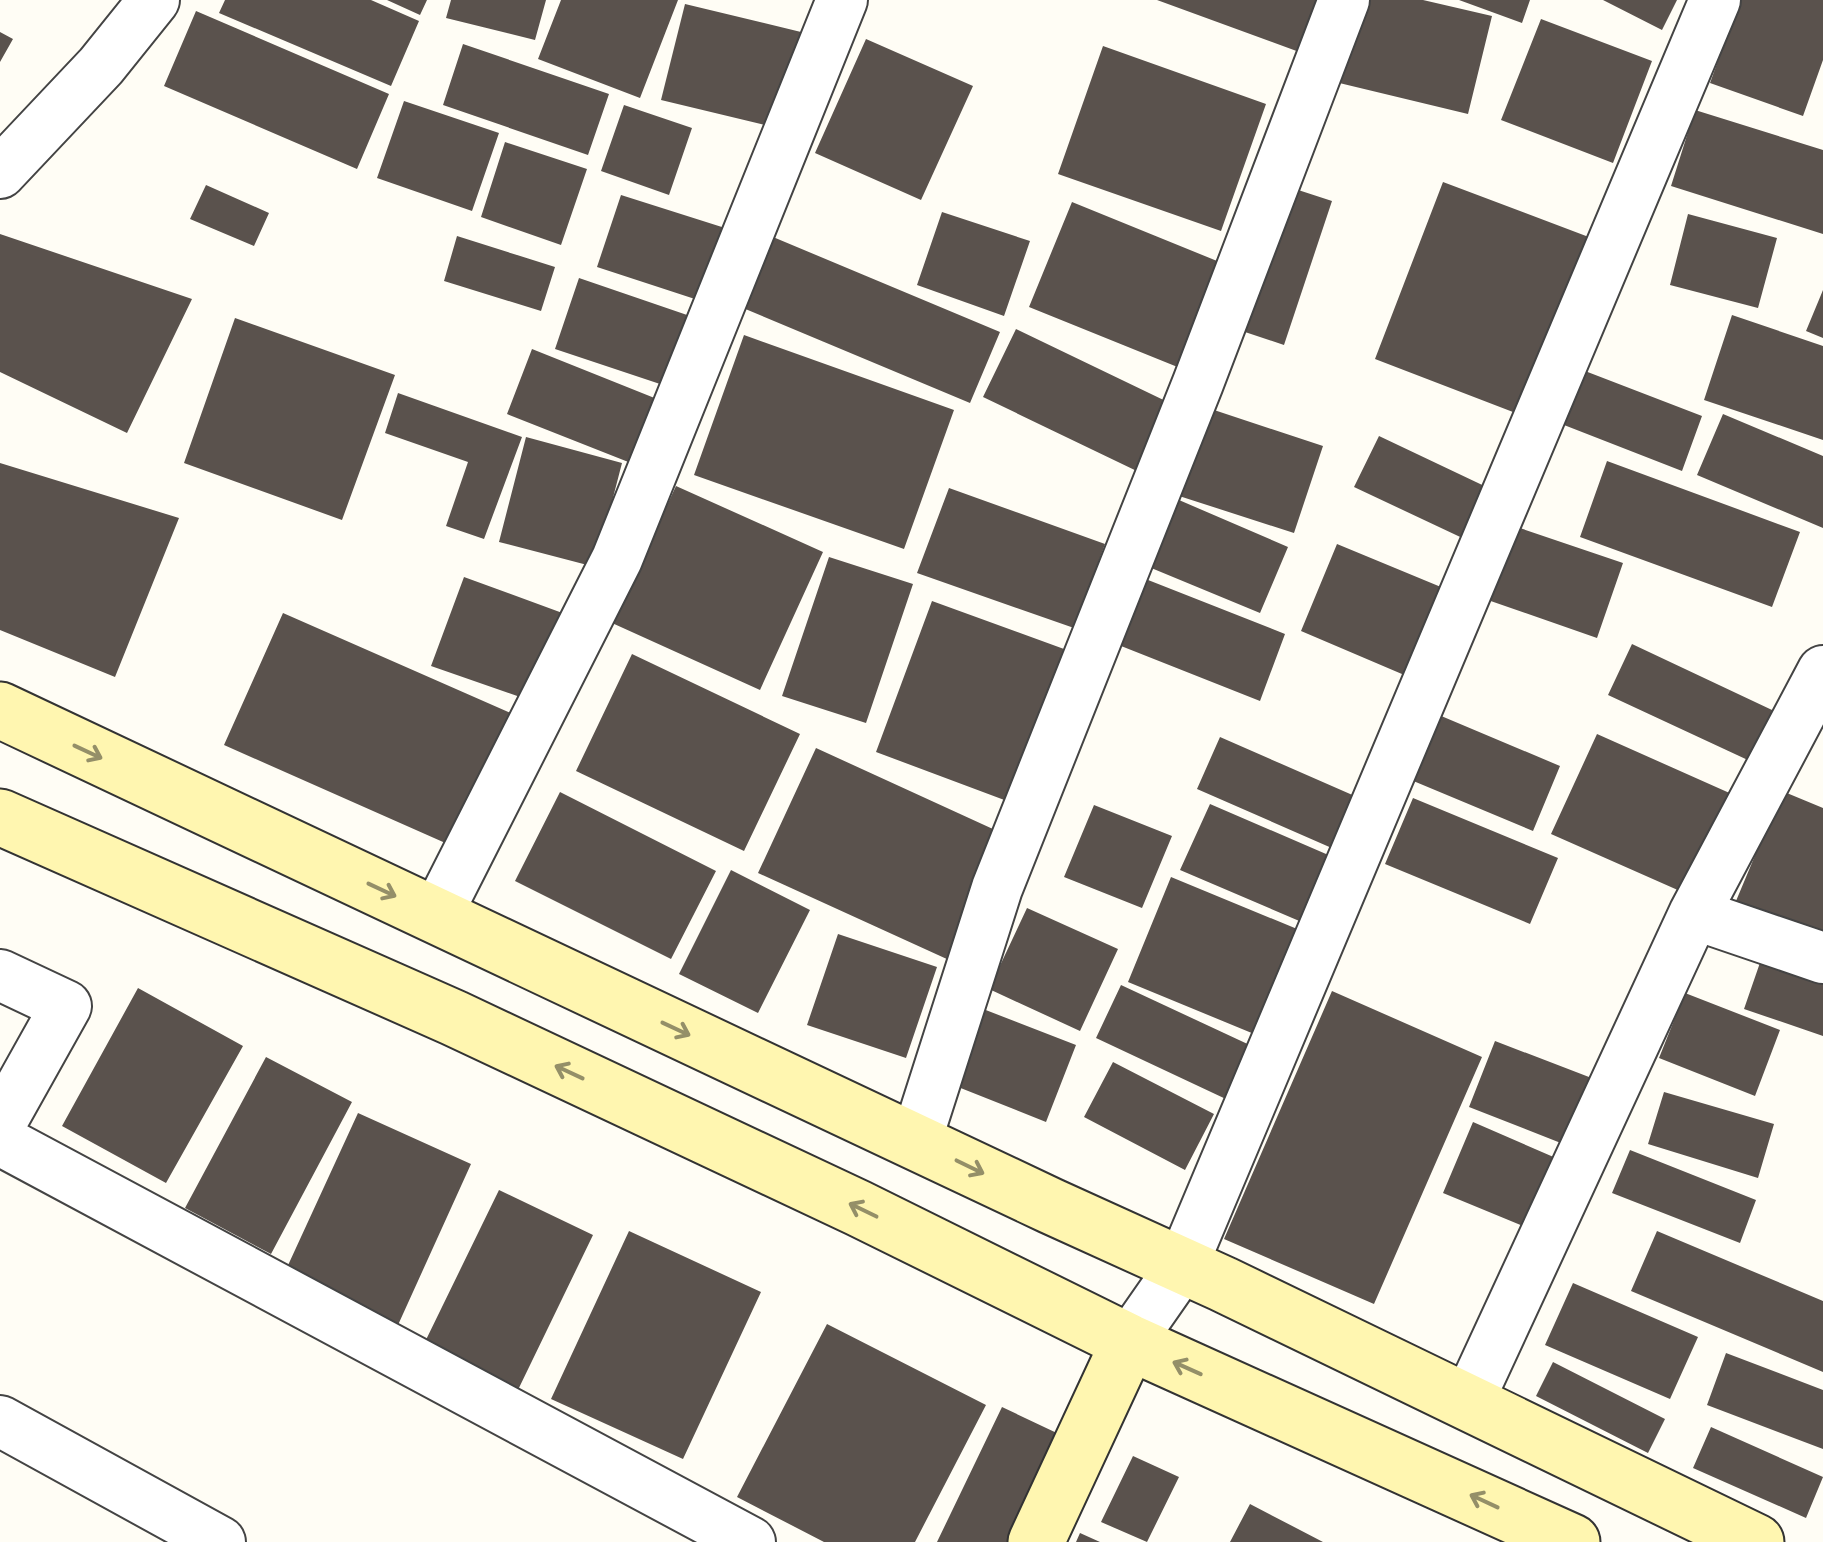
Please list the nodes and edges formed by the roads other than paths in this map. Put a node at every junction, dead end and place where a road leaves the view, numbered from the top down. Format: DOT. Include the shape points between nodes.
graph roads {
  1 [pos="154,0"];
  2 [pos="842,0"];
  3 [pos="1344,0"];
  4 [pos="1715,0"];
  5 [pos="0,172"];
  6 [pos="1823,671"];
  7 [pos="0,710"];
  8 [pos="0,817"];
  9 [pos="1694,914"];
  10 [pos="436,916"];
  11 [pos="1823,958"];
  12 [pos="0,975"];
  13 [pos="0,1124"];
  14 [pos="0,1140"];
  15 [pos="916,1141"];
  16 [pos="1182,1266"];
  17 [pos="1129,1342"];
  18 [pos="1468,1402"];
  19 [pos="0,1421"];
  20 [pos="220,1542"];
  21 [pos="750,1542"];
  22 [pos="1036,1542"];
  23 [pos="1572,1542"];
  24 [pos="1756,1542"];
  1 -- 5 [label="street"];
  2 -- 10 [label="street" via="617,559"];
  3 -- 15 [label="street" via="997,888"];
  4 -- 16 [label="street"];
  6 -- 9 [label="street"];
  7 -- 10 [label="street, one-way"];
  17 -- 8 [label="street, one-way" via="472,1026"];
  9 -- 11 [label="street"];
  9 -- 18 [label="street"];
  10 -- 15 [label="street, one-way"];
  12 -- 13 [label="street" via="66,1006"];
  14 -- 21 [label="street"];
  15 -- 16 [label="street, one-way"];
  16 -- 17 [label="street"];
  16 -- 18 [label="street"];
  17 -- 22 [label="street"];
  23 -- 17 [label="street, one-way"];
  18 -- 24 [label="street"];
  19 -- 20 [label="street"];
}
